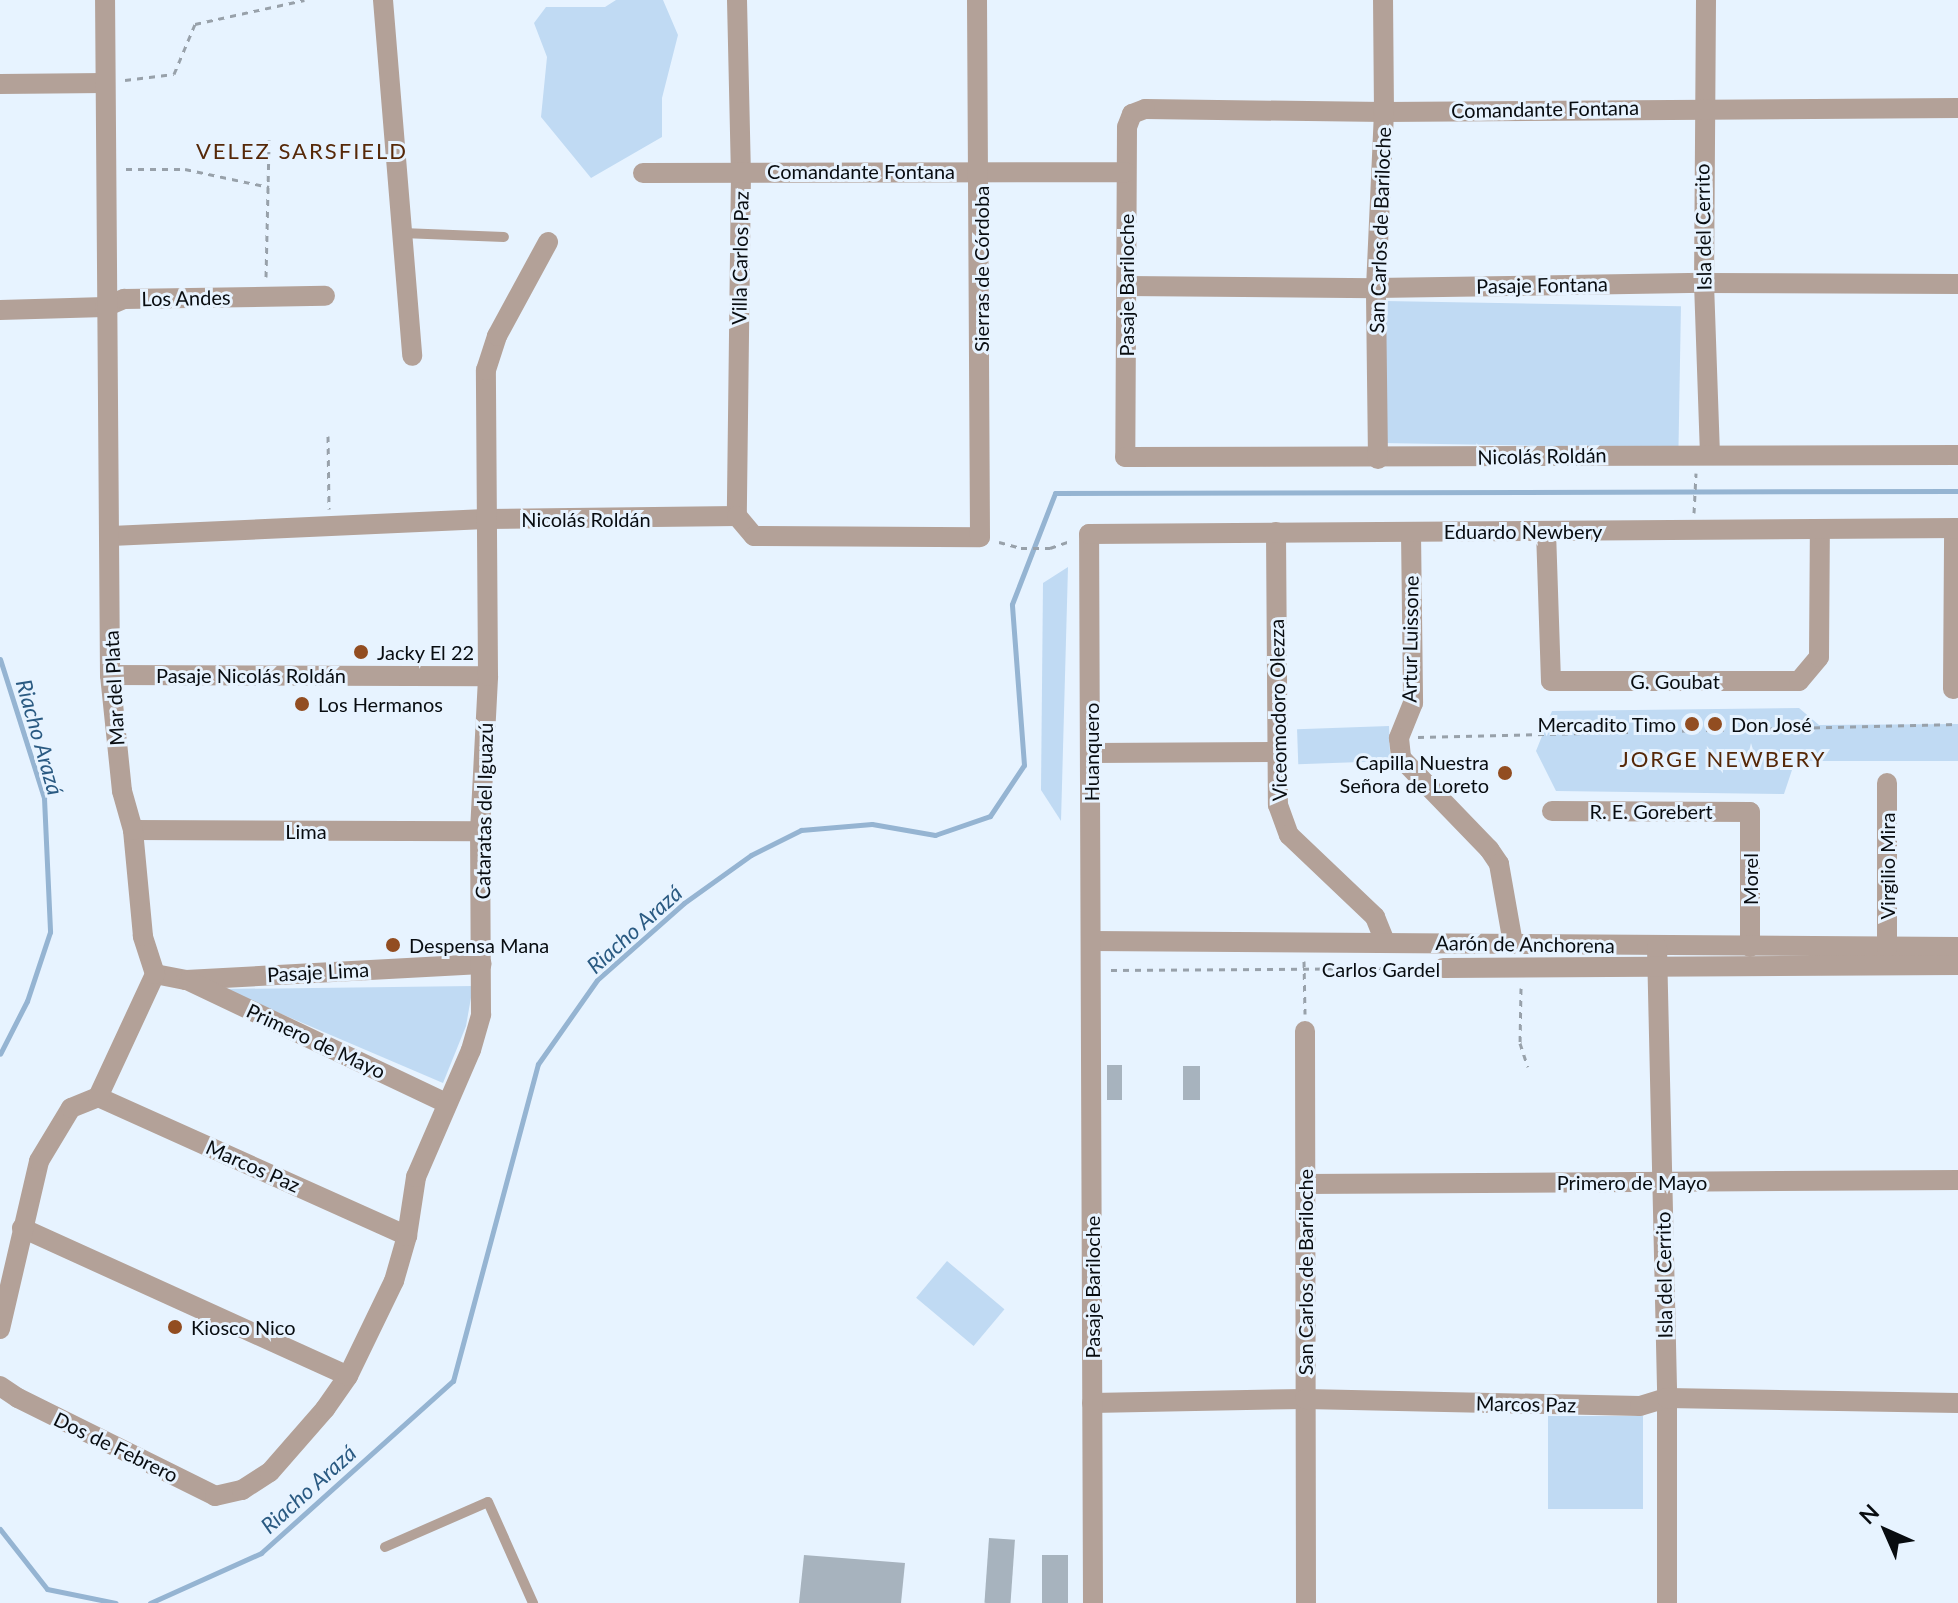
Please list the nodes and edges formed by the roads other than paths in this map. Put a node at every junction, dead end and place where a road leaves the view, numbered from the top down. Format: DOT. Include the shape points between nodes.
graph roads {
  1 [pos="105,0"];
  2 [pos="383,0"];
  3 [pos="737,0"];
  4 [pos="977,0"];
  5 [pos="1383,0"];
  6 [pos="1706,0"];
  7 [pos="105,83"];
  8 [pos="0,84"];
  9 [pos="1702,107"];
  10 [pos="1958,108"];
  11 [pos="1384,112"];
  12 [pos="1132,114"];
  13 [pos="980,170"];
  14 [pos="741,172"];
  15 [pos="1126,172"];
  16 [pos="643,173"];
  17 [pos="402,233"];
  18 [pos="504,237"];
  19 [pos="548,242"];
  20 [pos="1704,283"];
  21 [pos="1958,284"];
  22 [pos="1126,286"];
  23 [pos="1376,288"];
  24 [pos="325,296"];
  25 [pos="105,307"];
  26 [pos="0,310"];
  27 [pos="412,356"];
  28 [pos="1710,453"];
  29 [pos="1958,455"];
  30 [pos="1125,457"];
  31 [pos="1378,459"];
  32 [pos="737,516"];
  33 [pos="486,519"];
  34 [pos="1956,528"];
  35 [pos="1820,529"];
  36 [pos="1546,531"];
  37 [pos="1276,532"];
  38 [pos="1411,532"];
  39 [pos="1089,534"];
  40 [pos="111,536"];
  41 [pos="110,675"];
  42 [pos="488,676"];
  43 [pos="1953,689"];
  44 [pos="1275,752"];
  45 [pos="1092,753"];
  46 [pos="1887,783"];
  47 [pos="1552,811"];
  48 [pos="1750,812"];
  49 [pos="133,830"];
  50 [pos="480,831"];
  51 [pos="1092,941"];
  52 [pos="1385,942"];
  53 [pos="1513,943"];
  54 [pos="1750,947"];
  55 [pos="1958,947"];
  56 [pos="1887,948"];
  57 [pos="1657,957"];
  58 [pos="482,964"];
  59 [pos="1958,965"];
  60 [pos="1443,968"];
  61 [pos="1092,970"];
  62 [pos="155,974"];
  63 [pos="186,980"];
  64 [pos="1305,1031"];
  65 [pos="98,1097"];
  66 [pos="446,1103"];
  67 [pos="1958,1180"];
  68 [pos="1662,1182"];
  69 [pos="1305,1184"];
  70 [pos="22,1228"];
  71 [pos="407,1236"];
  72 [pos="0,1329"];
  73 [pos="348,1376"];
  74 [pos="0,1386"];
  75 [pos="1667,1398"];
  76 [pos="1305,1399"];
  77 [pos="1092,1403"];
  78 [pos="1958,1403"];
  79 [pos="215,1496"];
  80 [pos="385,1547"];
  81 [pos="533,1603"];
  82 [pos="1093,1603"];
  83 [pos="1306,1603"];
  84 [pos="1667,1603"];
  1 -- 7 [label="street, Mar del Plata"];
  2 -- 17 [label="street"];
  3 -- 14 [label="street, Villa Carlos Paz"];
  4 -- 13 [label="street, Sierras de Córdoba"];
  5 -- 11 [label="street, San Carlos de Bariloche"];
  6 -- 9 [label="street, Isla del Cerrito"];
  7 -- 8 [label="street"];
  7 -- 25 [label="street, Mar del Plata"];
  9 -- 10 [label="street, Comandante Fontana"];
  9 -- 11 [label="street, Comandante Fontana"];
  9 -- 20 [label="street, Isla del Cerrito"];
  11 -- 12 [label="street, Comandante Fontana" via="1145,109"];
  11 -- 23 [label="street, San Carlos de Bariloche"];
  12 -- 15 [label="street, Pasaje Bariloche"];
  13 -- 14 [label="street, Comandante Fontana"];
  13 -- 15 [label="street, Comandante Fontana"];
  13 -- 32 [label="street, Sierras de Córdoba" via="980,537 754,536"];
  14 -- 16 [label="street, Comandante Fontana"];
  14 -- 32 [label="street, Villa Carlos Paz"];
  15 -- 22 [label="street, Pasaje Bariloche"];
  17 -- 18 [label="lane"];
  17 -- 27 [label="street"];
  19 -- 33 [label="street, Cataratas del Iguazú" via="497,336 486,370"];
  20 -- 21 [label="street, Pasaje Fontana"];
  20 -- 23 [label="street, Pasaje Fontana"];
  20 -- 28 [label="street, Isla del Cerrito"];
  22 -- 23 [label="street, Pasaje Fontana"];
  22 -- 30 [label="street, Pasaje Bariloche"];
  23 -- 31 [label="street, San Carlos de Bariloche"];
  24 -- 25 [label="street, Los Andes" via="124,299"];
  25 -- 26 [label="street, Los Andes"];
  25 -- 40 [label="street, Mar del Plata"];
  28 -- 29 [label="street, Nicolás Roldán"];
  28 -- 31 [label="street, Nicolás Roldán"];
  30 -- 31 [label="street, Nicolás Roldán"];
  32 -- 33 [label="street, Nicolás Roldán"];
  33 -- 40 [label="street, Nicolás Roldán"];
  33 -- 42 [label="street, Cataratas del Iguazú"];
  34 -- 35 [label="street, Eduardo Newbery"];
  34 -- 43 [label="street"];
  35 -- 36 [label="street, Eduardo Newbery"];
  35 -- 36 [label="street, G. Goubat" via="1819,657 1799,681 1551,681"];
  36 -- 38 [label="street, Eduardo Newbery"];
  37 -- 38 [label="street, Eduardo Newbery"];
  37 -- 39 [label="street, Eduardo Newbery"];
  37 -- 44 [label="street, Viceomodoro Olezza"];
  38 -- 53 [label="street, Artur Luissone" via="1413,703 1399,738 1401,758 1499,864"];
  39 -- 45 [label="street, Huanquero"];
  40 -- 41 [label="street, Mar del Plata"];
  41 -- 42 [label="street, Pasaje Nicolás Roldán"];
  41 -- 49 [label="street, Mar del Plata" via="122,791"];
  42 -- 50 [label="street, Cataratas del Iguazú"];
  44 -- 45 [label="street"];
  44 -- 52 [label="street, Viceomodoro Olezza" via="1278,805 1289,835 1375,917"];
  45 -- 51 [label="street, Huanquero"];
  46 -- 56 [label="street, Virgilio Mira"];
  47 -- 48 [label="street, R. E. Gorebert"];
  48 -- 54 [label="street, Morel"];
  49 -- 50 [label="street, Lima"];
  49 -- 62 [label="street, Mar del Plata" via="143,936"];
  50 -- 58 [label="street, Cataratas del Iguazú"];
  51 -- 52 [label="street, Aarón de Anchorena"];
  51 -- 61 [label="street, Huanquero"];
  52 -- 53 [label="street, Aarón de Anchorena"];
  53 -- 57 [label="street, Aarón de Anchorena"];
  54 -- 56 [label="street, Aarón de Anchorena"];
  54 -- 57 [label="street, Aarón de Anchorena"];
  55 -- 56 [label="street, Aarón de Anchorena"];
  57 -- 59 [label="street, Carlos Gardel"];
  57 -- 60 [label="street, Carlos Gardel" via="1521,968"];
  57 -- 68 [label="street, Isla del Cerrito"];
  58 -- 63 [label="street, Pasaje Lima"];
  58 -- 66 [label="street, Cataratas del Iguazú" via="481,1014"];
  61 -- 77 [label="street, Pasaje Bariloche"];
  62 -- 63 [label="street, Pasaje Lima"];
  62 -- 65 [label="street"];
  63 -- 66 [label="street, Primero de Mayo"];
  64 -- 69 [label="street, San Carlos de Bariloche"];
  65 -- 70 [label="street" via="71,1108 39,1161"];
  65 -- 71 [label="street, Marcos Paz"];
  66 -- 71 [label="street, Cataratas del Iguazú" via="416,1177"];
  67 -- 68 [label="street, Primero de Mayo"];
  68 -- 69 [label="street, Primero de Mayo"];
  68 -- 75 [label="street, Isla del Cerrito"];
  69 -- 76 [label="street, San Carlos de Bariloche"];
  70 -- 72 [label="street"];
  70 -- 73 [label="street"];
  71 -- 73 [label="street, Cataratas del Iguazú" via="394,1281"];
  73 -- 79 [label="street, Cataratas del Iguazú" via="270,1472 242,1490"];
  74 -- 79 [label="street, Dos de Febrero"];
  75 -- 76 [label="street, Marcos Paz" via="1640,1406"];
  75 -- 78 [label="street, Marcos Paz"];
  75 -- 84 [label="street, Isla del Cerrito"];
  76 -- 77 [label="street, Marcos Paz"];
  76 -- 83 [label="street, San Carlos de Bariloche"];
  77 -- 82 [label="street, Pasaje Bariloche"];
  80 -- 81 [label="lane" via="488,1502"];
}
